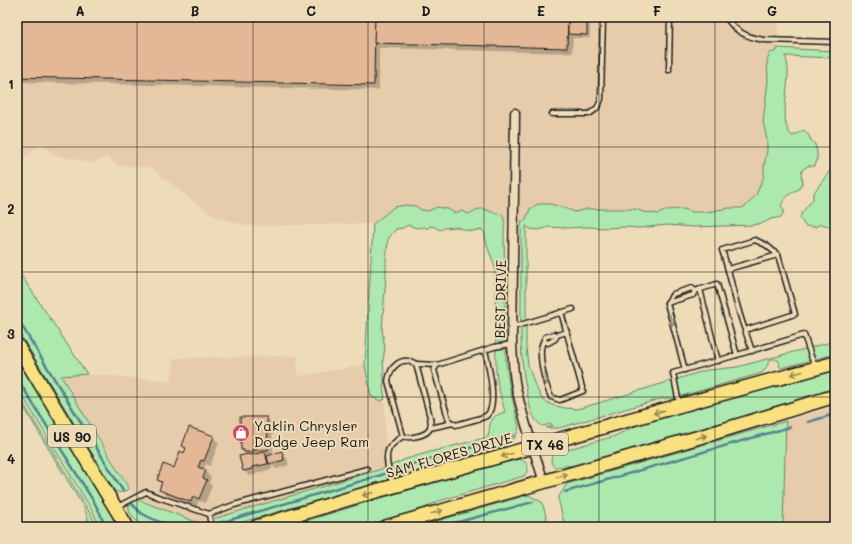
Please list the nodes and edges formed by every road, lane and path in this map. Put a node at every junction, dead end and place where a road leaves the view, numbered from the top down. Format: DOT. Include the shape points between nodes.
graph roads {
  1 [pos="603,17"];
  2 [pos="670,17"];
  3 [pos="726,17"];
  4 [pos="835,42"];
  5 [pos="669,70"];
  6 [pos="515,113"];
  7 [pos="552,114"];
  8 [pos="778,255"];
  9 [pos="728,269"];
  10 [pos="697,290"];
  11 [pos="667,303"];
  12 [pos="573,309"];
  13 [pos="561,312"];
  14 [pos="513,327"];
  15 [pos="745,330"];
  16 [pos="567,332"];
  17 [pos="512,344"];
  18 [pos="17,345"];
  19 [pos="485,350"];
  20 [pos="752,351"];
  21 [pos="737,355"];
  22 [pos="718,360"];
  23 [pos="835,363"];
  24 [pos="416,364"];
  25 [pos="437,364"];
  26 [pos="815,369"];
  27 [pos="685,370"];
  28 [pos="835,396"];
  29 [pos="680,406"];
  30 [pos="454,423"];
  31 [pos="430,428"];
  32 [pos="403,436"];
  33 [pos="533,448"];
  34 [pos="367,469"];
  35 [pos="544,482"];
  36 [pos="394,487"];
  37 [pos="209,514"];
  38 [pos="119,517"];
  39 [pos="127,527"];
  40 [pos="134,527"];
  41 [pos="211,527"];
  42 [pos="256,527"];
  43 [pos="386,527"];
  1 -- 7 [label="lane" via="599,106 589,114"];
  2 -- 5 [label="lane"];
  3 -- 4 [label="lane" via="737,31 754,39"];
  6 -- 14 [label="street, BEST DRIVE"];
  8 -- 9 [label="lane"];
  8 -- 9 [label="lane" via="755,240 722,250"];
  8 -- 15 [label="lane" via="795,314"];
  9 -- 15 [label="lane"];
  10 -- 11 [label="lane" via="694,295"];
  10 -- 11 [label="lane" via="692,288 673,294"];
  10 -- 21 [label="lane" via="717,284"];
  10 -- 22 [label="lane"];
  11 -- 27 [label="lane, one-way"];
  12 -- 13 [label="lane"];
  13 -- 14 [label="lane"];
  13 -- 16 [label="lane"];
  14 -- 17 [label="street, BEST DRIVE"];
  15 -- 20 [label="lane"];
  16 -- 16 [label="lane, one-way" via="557,335 556,339 548,343 544,341 541,347 542,367 549,392 551,397 560,400 583,391"];
  17 -- 19 [label="lane"];
  17 -- 33 [label="street, BEST DRIVE" via="516,386"];
  18 -- 38 [label="main road, US 90"];
  19 -- 25 [label="lane"];
  19 -- 30 [label="lane" via="490,368 492,408 486,416 456,425"];
  20 -- 21 [label="lane"];
  20 -- 26 [label="lane" via="804,335"];
  21 -- 22 [label="lane"];
  22 -- 27 [label="lane"];
  23 -- 26 [label="main road, SAM FLORES DRIVE / TX 46"];
  24 -- 25 [label="lane"];
  24 -- 31 [label="lane" via="430,417"];
  24 -- 32 [label="lane" via="407,361 398,363 389,374 388,381"];
  25 -- 30 [label="lane" via="434,370 449,421"];
  26 -- 29 [label="main road, SAM FLORES DRIVE / TX 46, one-way"];
  27 -- 29 [label="lane" via="673,373"];
  35 -- 28 [label="main road, TX 46, one-way"];
  29 -- 33 [label="main road, SAM FLORES DRIVE / TX 46, one-way"];
  30 -- 31 [label="lane"];
  31 -- 32 [label="lane" via="428,432 416,436"];
  32 -- 36 [label="lane" via="390,447 388,455"];
  33 -- 35 [label="street, BEST DRIVE"];
  33 -- 36 [label="main road, SAM FLORES DRIVE / TX 46, one-way"];
  34 -- 37 [label="lane"];
  43 -- 35 [label="main road, TX 46, one-way"];
  36 -- 42 [label="main road, SAM FLORES DRIVE / TX 46, one-way"];
  37 -- 38 [label="lane" via="146,492"];
  37 -- 41 [label="lane"];
  38 -- 39 [label="main road, US 90"];
  38 -- 40 [label="main road"];
}
